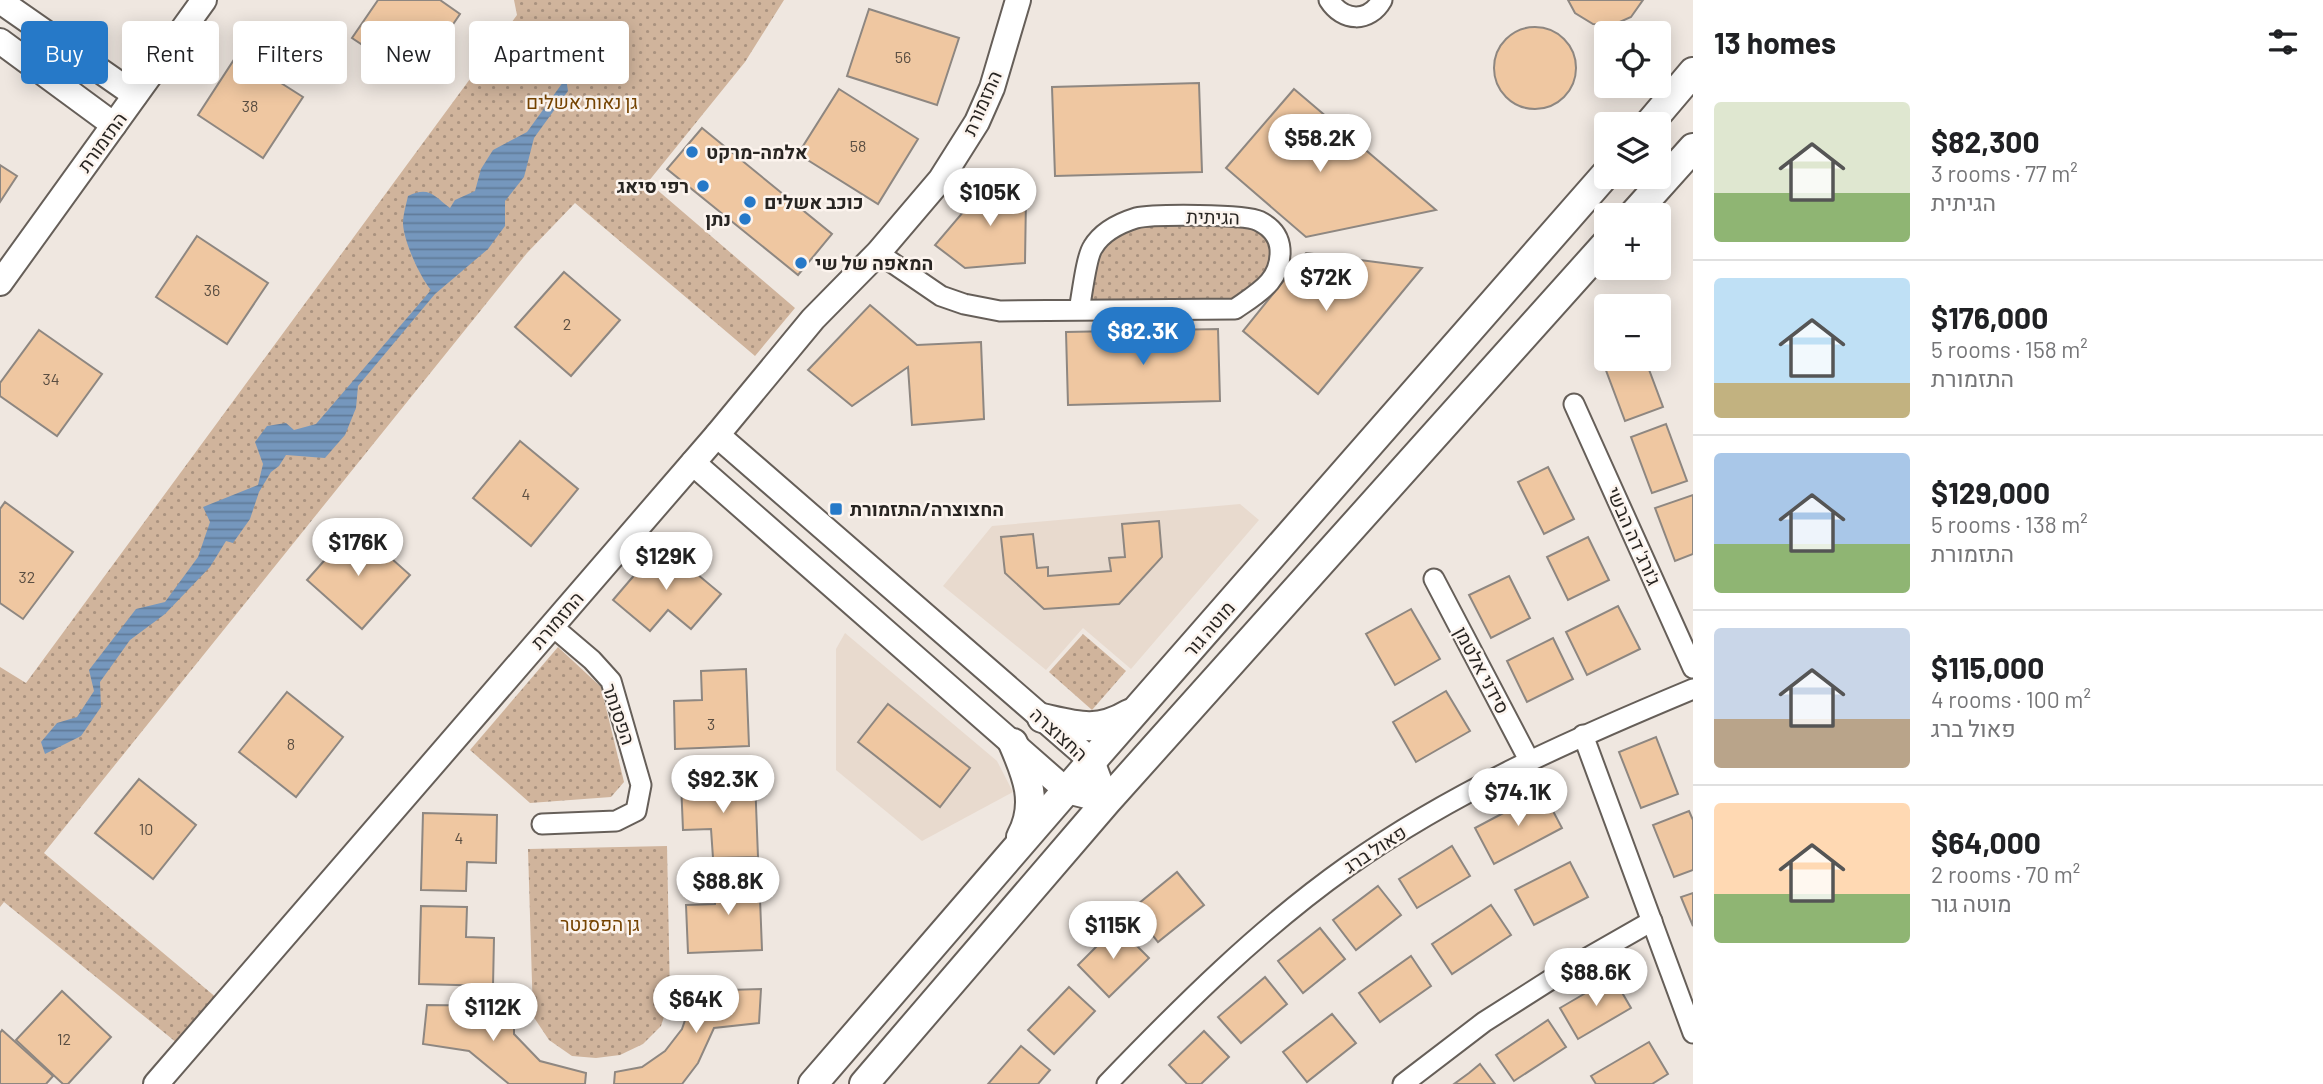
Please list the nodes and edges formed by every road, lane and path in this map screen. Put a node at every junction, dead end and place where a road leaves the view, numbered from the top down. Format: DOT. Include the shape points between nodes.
graph roads {
  1 [pos="204,0"];
  2 [pos="1018,0"];
  3 [pos="1329,0"];
  4 [pos="1382,0"];
  5 [pos="0,1"];
  6 [pos="0,41"];
  7 [pos="1693,72"];
  8 [pos="135,95"];
  9 [pos="1659,112"];
  10 [pos="114,125"];
  11 [pos="1693,148"];
  12 [pos="1594,188"];
  13 [pos="1644,203"];
  14 [pos="878,253"];
  15 [pos="1594,257"];
  16 [pos="0,283"];
  17 [pos="1079,310"];
  18 [pos="1574,404"];
  19 [pos="717,435"];
  20 [pos="693,463"];
  21 [pos="1434,579"];
  22 [pos="552,626"];
  23 [pos="1693,668"];
  24 [pos="1693,689"];
  25 [pos="1140,708"];
  26 [pos="1042,718"];
  27 [pos="1583,735"];
  28 [pos="1013,743"];
  29 [pos="1529,760"];
  30 [pos="1092,761"];
  31 [pos="1067,791"];
  32 [pos="1107,800"];
  33 [pos="542,824"];
  34 [pos="1013,853"];
  35 [pos="1652,921"];
  36 [pos="1693,1033"];
  37 [pos="156,1084"];
  38 [pos="813,1084"];
  39 [pos="864,1084"];
  40 [pos="1107,1084"];
  41 [pos="1403,1084"];
  1 -- 8 [label="street, התזמורת"];
  2 -- 14 [label="street, התזמורת" via="977,122 941,179"];
  3 -- 4 [label="street" via="1343,15 1357,18 1376,10"];
  5 -- 8 [label="street"];
  6 -- 10 [label="street"];
  7 -- 9 [label="main road"];
  8 -- 10 [label="street, התזמורת"];
  10 -- 16 [label="street, התזמורת"];
  11 -- 13 [label="main road"];
  12 -- 25 [label="main road, מוטה גור"];
  14 -- 17 [label="street, הגיתית" via="941,296 964,304 1000,311"];
  14 -- 19 [label="street, התזמורת" via="813,319"];
  15 -- 32 [label="main road, מוטה גור"];
  17 -- 17 [label="street, הגיתית" via="1234,309 1276,275 1279,239 1258,220 1241,216 1139,218 1112,227 1092,248"];
  18 -- 23 [label="street, ג'ורג' דה הבשי"];
  19 -- 20 [label="street, התזמורת"];
  19 -- 26 [label="street, החצוצרה"];
  20 -- 22 [label="street, התזמורת"];
  20 -- 28 [label="street, החצוצרה"];
  21 -- 29 [label="street, סידני אלטמן"];
  22 -- 33 [label="street, הפסנתר" via="611,681 641,785 636,811 616,821"];
  22 -- 37 [label="street, התזמורת"];
  24 -- 27 [label="street, פאול ברג"];
  25 -- 26 [label="main road" via="1113,724 1097,727"];
  25 -- 30 [label="main road, מוטה גור"];
  26 -- 30 [label="street, החצוצרה"];
  27 -- 29 [label="street, פאול ברג"];
  27 -- 35 [label="street"];
  28 -- 31 [label="street, החצוצרה"];
  28 -- 34 [label="main road" via="1028,777 1031,798 1029,823"];
  29 -- 40 [label="street, פאול ברג" via="1396,834 1305,898 1180,1008"];
  30 -- 31 [label="main road, מוטה גור"];
  30 -- 32 [label="street, החצוצרה"];
  31 -- 32 [label="street, החצוצרה"];
  31 -- 34 [label="main road, מוטה גור"];
  32 -- 39 [label="main road, מוטה גור"];
  34 -- 38 [label="main road, מוטה גור"];
  35 -- 36 [label="street"];
  35 -- 41 [label="street" via="1484,1021"];
}
